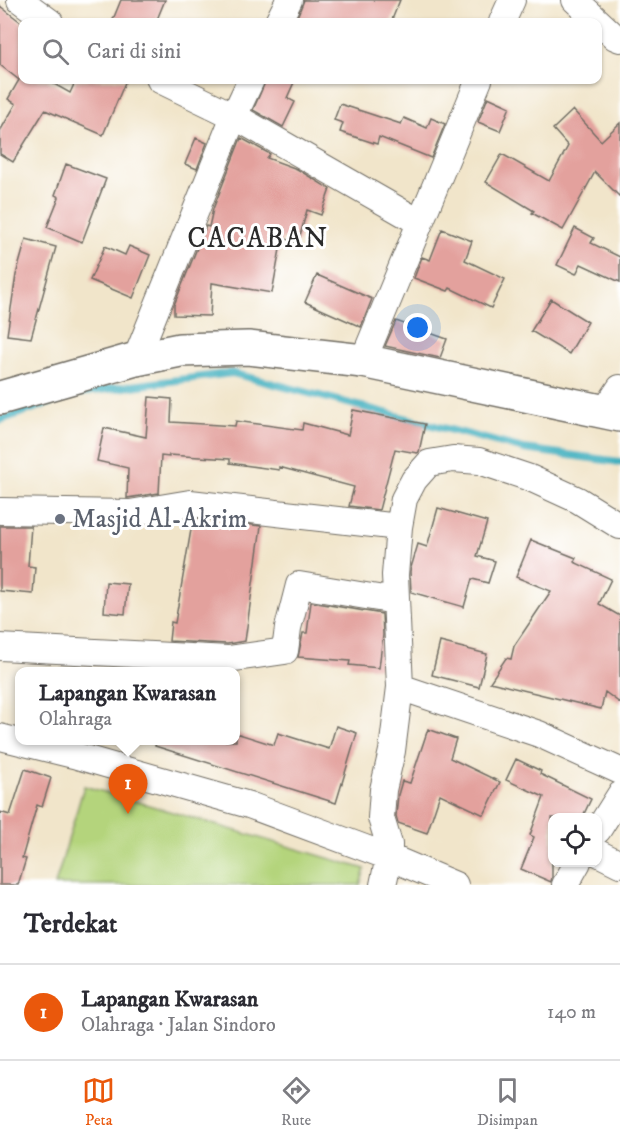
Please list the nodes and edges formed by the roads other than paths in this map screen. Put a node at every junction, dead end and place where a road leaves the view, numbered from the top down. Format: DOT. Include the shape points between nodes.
graph roads {
  1 [pos="20,0"];
  2 [pos="289,0"];
  3 [pos="512,0"];
  4 [pos="575,0"];
  5 [pos="45,18"];
  6 [pos="280,18"];
  7 [pos="504,18"];
  8 [pos="594,18"];
  9 [pos="602,25"];
  10 [pos="620,39"];
  11 [pos="168,84"];
  12 [pos="249,84"];
  13 [pos="477,84"];
  14 [pos="234,116"];
  15 [pos="419,222"];
  16 [pos="136,359"];
  17 [pos="363,361"];
  18 [pos="0,398"];
  19 [pos="615,405"];
  20 [pos="0,512"];
  21 [pos="620,526"];
  22 [pos="399,527"];
  23 [pos="396,601"];
  24 [pos="0,646"];
  25 [pos="400,687"];
  26 [pos="0,737"];
  27 [pos="15,741"];
  28 [pos="32,745"];
  29 [pos="620,771"];
  30 [pos="620,795"];
  31 [pos="602,822"];
  32 [pos="602,855"];
  33 [pos="389,857"];
  34 [pos="620,864"];
  35 [pos="575,867"];
  36 [pos="383,885"];
  37 [pos="455,885"];
  38 [pos="565,885"];
  1 -- 5 [label="street"];
  2 -- 6 [label="street"];
  3 -- 7 [label="street"];
  4 -- 8 [label="street"];
  9 -- 10 [label="street"];
  11 -- 14 [label="street"];
  12 -- 14 [label="street"];
  13 -- 15 [label="street"];
  14 -- 15 [label="street"];
  14 -- 16 [label="street"];
  15 -- 17 [label="street"];
  16 -- 17 [label="street" via="180,350 237,348"];
  16 -- 18 [label="street"];
  17 -- 19 [label="street"];
  20 -- 22 [label="street" via="130,513 190,503"];
  21 -- 22 [label="street" via="578,500 530,478 478,461 453,459 429,463 414,480 404,499"];
  22 -- 23 [label="street"];
  23 -- 24 [label="street" via="299,585 285,651 228,659"];
  23 -- 25 [label="street"];
  25 -- 29 [label="street" via="539,734"];
  25 -- 33 [label="street" via="381,818"];
  26 -- 27 [label="street"];
  28 -- 33 [label="street" via="249,805"];
  30 -- 31 [label="street"];
  32 -- 34 [label="street"];
  33 -- 36 [label="street"];
  33 -- 37 [label="street"];
  35 -- 38 [label="street"];
}
